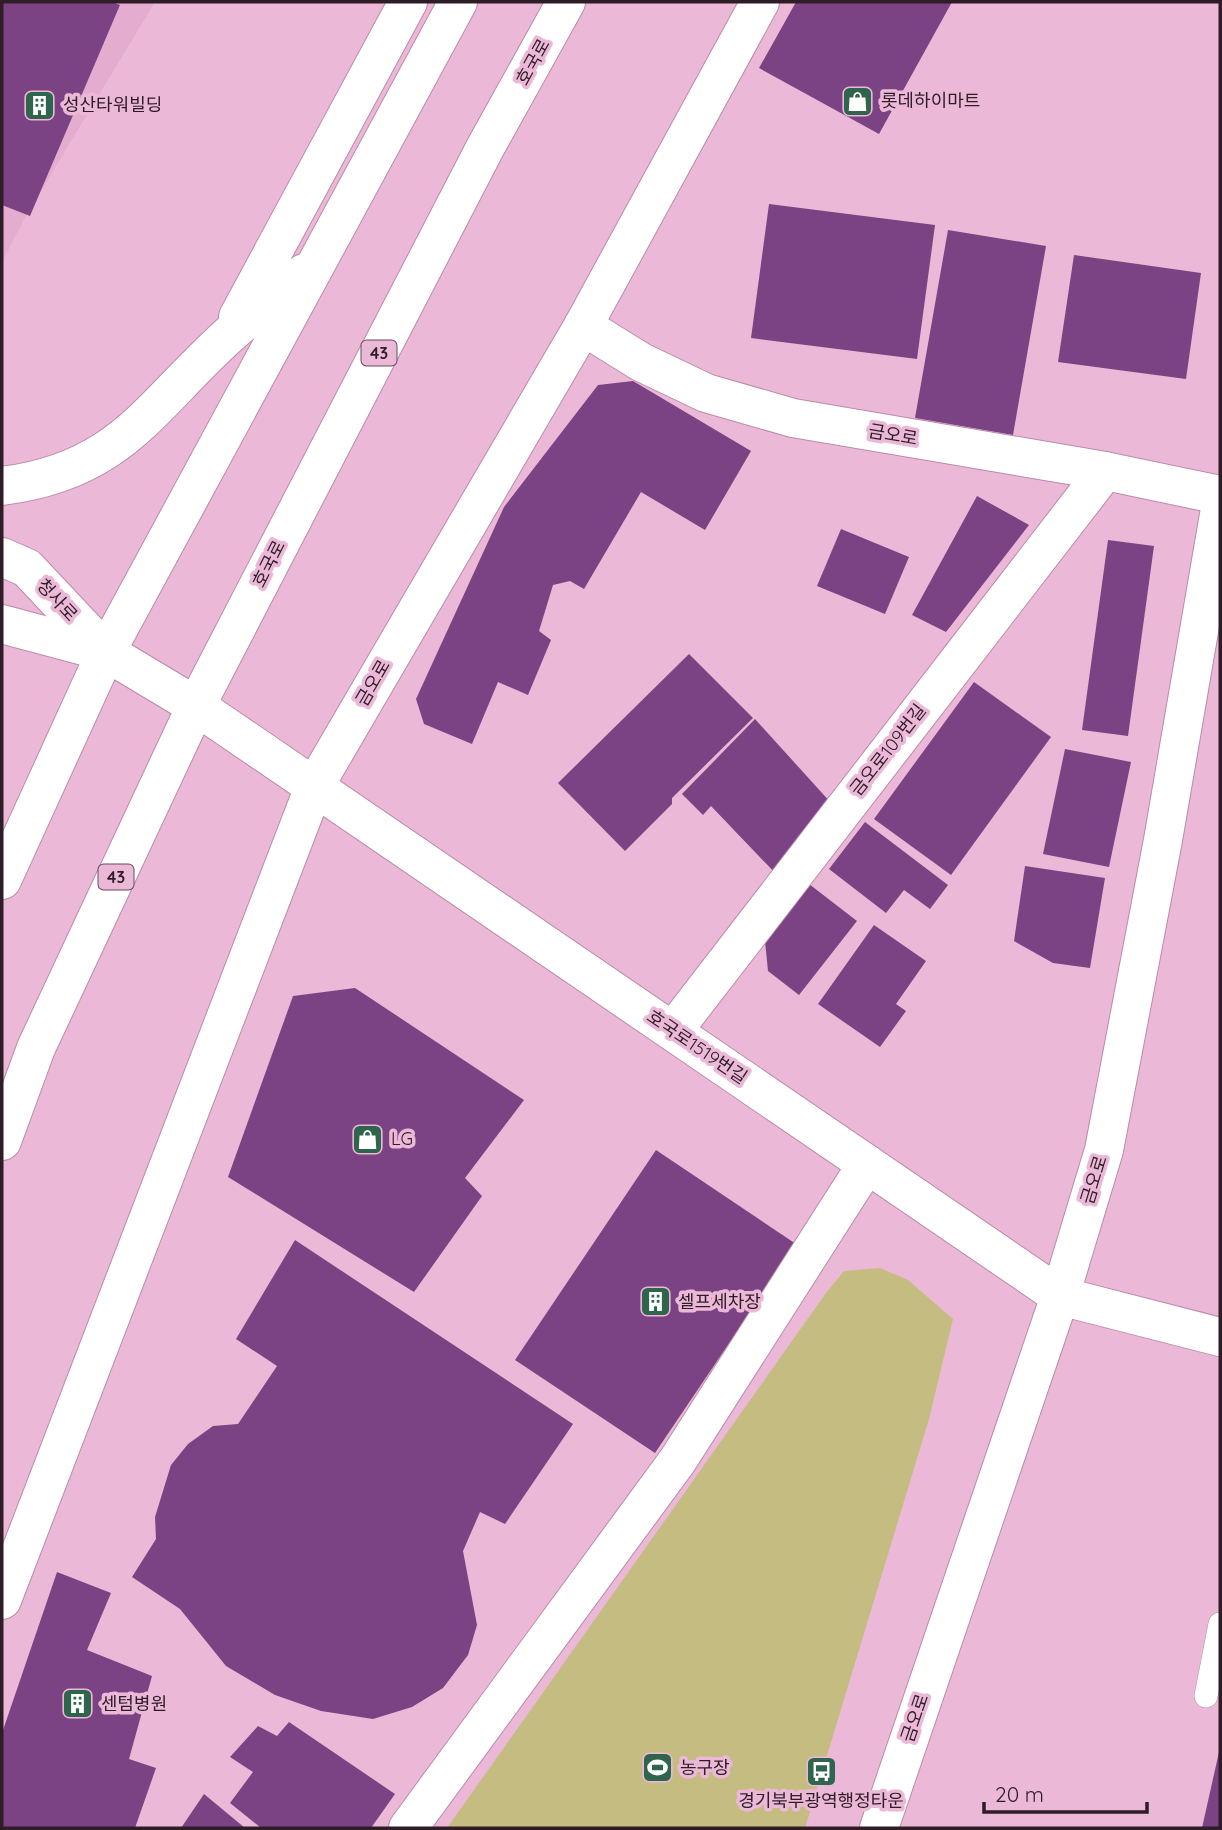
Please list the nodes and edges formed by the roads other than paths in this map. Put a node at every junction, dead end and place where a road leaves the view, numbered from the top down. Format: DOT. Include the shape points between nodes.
graph roads {
  1 [pos="377,2"];
  2 [pos="408,2"];
  3 [pos="458,2"];
  4 [pos="566,2"];
  5 [pos="760,2"];
  6 [pos="359,93"];
  7 [pos="319,260"];
  8 [pos="583,326"];
  9 [pos="228,335"];
  10 [pos="1105,471"];
  11 [pos="2,486"];
  12 [pos="1220,495"];
  13 [pos="1220,509"];
  14 [pos="2,557"];
  15 [pos="2,624"];
  16 [pos="106,652"];
  17 [pos="196,706"];
  18 [pos="314,787"];
  19 [pos="2,880"];
  20 [pos="673,1031"];
  21 [pos="2,1142"];
  22 [pos="867,1164"];
  23 [pos="1060,1296"];
  24 [pos="1220,1338"];
  25 [pos="2,1600"];
  26 [pos="1220,1624"];
  27 [pos="1206,1696"];
  28 [pos="408,1828"];
  29 [pos="879,1828"];
  1 -- 6 [label="street"];
  2 -- 6 [label="street"];
  3 -- 7 [label="street"];
  4 -- 17 [label="street, 호국로 / 43" via="485,148"];
  5 -- 8 [label="street, 금오로"];
  6 -- 9 [label="street"];
  7 -- 9 [label="street"];
  7 -- 16 [label="street"];
  8 -- 10 [label="street, 금오로" via="641,362 706,393 793,418"];
  8 -- 18 [label="street, 금오로"];
  9 -- 11 [label="street" via="124,440 58,475"];
  10 -- 12 [label="street, 금오로"];
  10 -- 20 [label="street, 금오로109번길"];
  13 -- 23 [label="street, 금오로" via="1104,1150"];
  14 -- 16 [label="street, 청사로" via="27,568"];
  15 -- 16 [label="street, 청사로"];
  16 -- 17 [label="street, 청사로"];
  16 -- 19 [label="street"];
  17 -- 18 [label="street, 호국로1519번길"];
  17 -- 21 [label="street, 호국로 / 43" via="36,1048"];
  18 -- 20 [label="street, 호국로1519번길"];
  18 -- 25 [label="street, 금오로"];
  20 -- 22 [label="street, 호국로1519번길"];
  22 -- 23 [label="street, 호국로1519번길"];
  22 -- 28 [label="street" via="678,1460"];
  23 -- 24 [label="street, 호국로1519번길"];
  23 -- 29 [label="street, 금오로"];
  26 -- 27 [label="lane"];
}
